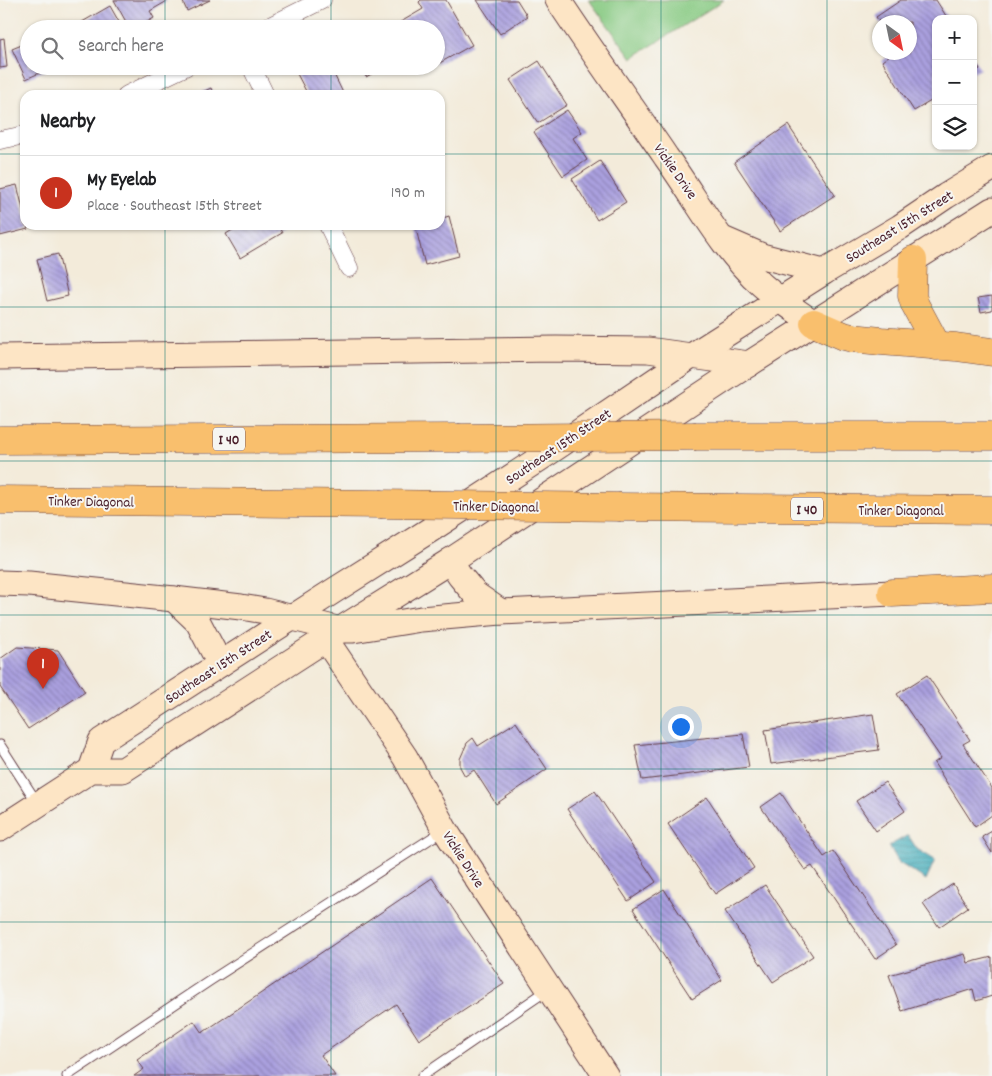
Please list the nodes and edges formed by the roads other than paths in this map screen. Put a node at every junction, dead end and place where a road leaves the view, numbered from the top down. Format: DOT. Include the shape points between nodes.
graph roads {
  1 [pos="322,0"];
  2 [pos="558,0"];
  3 [pos="282,20"];
  4 [pos="168,75"];
  5 [pos="255,75"];
  6 [pos="137,90"];
  7 [pos="263,90"];
  8 [pos="20,136"];
  9 [pos="0,140"];
  10 [pos="992,168"];
  11 [pos="992,210"];
  12 [pos="330,230"];
  13 [pos="721,239"];
  14 [pos="913,260"];
  15 [pos="349,268"];
  16 [pos="824,272"];
  17 [pos="780,300"];
  18 [pos="814,322"];
  19 [pos="937,346"];
  20 [pos="992,352"];
  21 [pos="693,355"];
  22 [pos="0,357"];
  23 [pos="749,364"];
  24 [pos="992,436"];
  25 [pos="0,440"];
  26 [pos="0,500"];
  27 [pos="992,510"];
  28 [pos="450,562"];
  29 [pos="0,583"];
  30 [pos="992,588"];
  31 [pos="892,593"];
  32 [pos="174,598"];
  33 [pos="501,612"];
  34 [pos="292,618"];
  35 [pos="334,635"];
  36 [pos="220,664"];
  37 [pos="0,745"];
  38 [pos="91,770"];
  39 [pos="39,804"];
  40 [pos="0,829"];
  41 [pos="445,830"];
  42 [pos="549,989"];
  43 [pos="67,1076"];
  44 [pos="422,1076"];
  45 [pos="606,1076"];
  1 -- 3 [label="street"];
  2 -- 13 [label="street, Vickie Drive"];
  4 -- 6 [label="street"];
  5 -- 7 [label="street"];
  8 -- 9 [label="street"];
  10 -- 16 [label="street, Southeast 15th Street"];
  11 -- 14 [label="street"];
  12 -- 15 [label="street"];
  13 -- 16 [label="street" via="762,256"];
  13 -- 17 [label="street, Vickie Drive" via="746,269"];
  14 -- 18 [label="street"];
  14 -- 19 [label="highway" via="912,296"];
  16 -- 17 [label="street, Southeast 15th Street"];
  17 -- 18 [label="street, Vickie Drive"];
  17 -- 21 [label="street, Southeast 15th Street"];
  18 -- 19 [label="highway" via="852,338"];
  18 -- 23 [label="street"];
  19 -- 20 [label="highway"];
  21 -- 22 [label="street" via="648,350 556,349"];
  21 -- 23 [label="street"];
  21 -- 34 [label="street, Southeast 15th Street"];
  23 -- 28 [label="street"];
  24 -- 25 [label="highway, I 40, bridge"];
  26 -- 27 [label="highway, Tinker Diagonal / I 40, bridge"];
  28 -- 33 [label="street" via="475,594"];
  28 -- 35 [label="street"];
  29 -- 32 [label="street"];
  30 -- 31 [label="highway"];
  31 -- 33 [label="street"];
  32 -- 34 [label="street"];
  32 -- 36 [label="street" via="198,622"];
  33 -- 35 [label="street" via="421,619"];
  34 -- 35 [label="street"];
  34 -- 36 [label="street, Southeast 15th Street"];
  35 -- 38 [label="street" via="123,770"];
  35 -- 41 [label="street, Vickie Drive"];
  36 -- 38 [label="street, Southeast 15th Street" via="102,741"];
  37 -- 39 [label="lane"];
  38 -- 39 [label="street"];
  39 -- 40 [label="street"];
  41 -- 42 [label="street, Vickie Drive"];
  41 -- 43 [label="lane"];
  42 -- 44 [label="lane"];
  42 -- 45 [label="street, Vickie Drive"];
}
